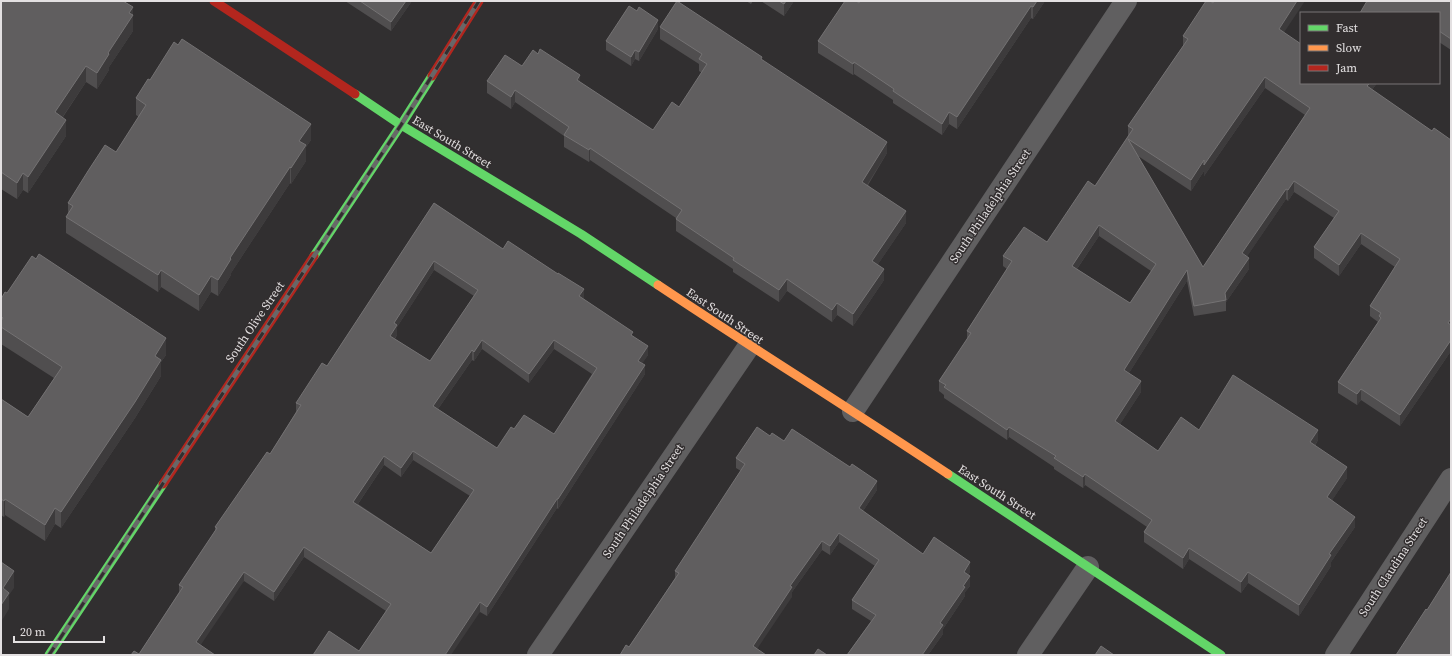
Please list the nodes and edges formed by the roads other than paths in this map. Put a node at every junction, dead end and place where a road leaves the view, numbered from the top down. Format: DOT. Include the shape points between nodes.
graph roads {
  1 [pos="214,1"];
  2 [pos="479,1"];
  3 [pos="1126,1"];
  4 [pos="401,125"];
  5 [pos="749,346"];
  6 [pos="853,411"];
  7 [pos="1451,479"];
  8 [pos="1088,567"];
  9 [pos="49,655"];
  10 [pos="538,655"];
  11 [pos="1028,655"];
  12 [pos="1221,655"];
  13 [pos="1336,655"];
  1 -- 4 [label="street, East South Street"];
  2 -- 4 [label="street, South Olive Street"];
  3 -- 6 [label="street, South Philadelphia Street"];
  4 -- 5 [label="street, East South Street" via="581,234"];
  4 -- 9 [label="street, South Olive Street"];
  5 -- 6 [label="street, East South Street"];
  5 -- 10 [label="street, South Philadelphia Street"];
  6 -- 8 [label="street, East South Street"];
  7 -- 13 [label="street, South Claudina Street"];
  8 -- 11 [label="street"];
  8 -- 12 [label="street, East South Street"];
}
